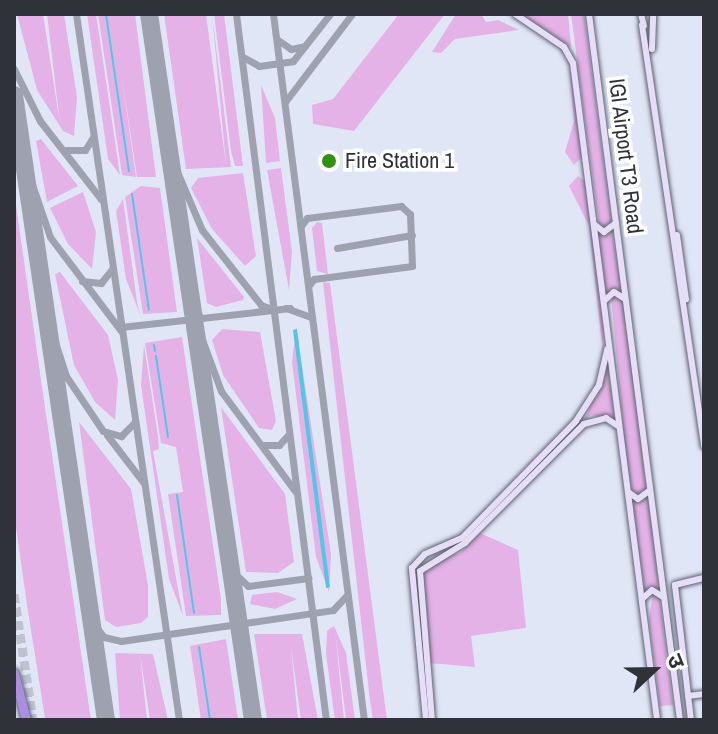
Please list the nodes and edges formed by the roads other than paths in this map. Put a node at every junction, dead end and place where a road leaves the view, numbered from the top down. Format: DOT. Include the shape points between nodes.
graph roads {
  1 [pos="515,14"];
  2 [pos="589,14"];
  3 [pos="641,14"];
  4 [pos="653,16"];
  5 [pos="642,25"];
  6 [pos="616,219"];
  7 [pos="594,222"];
  8 [pos="682,274"];
  9 [pos="680,292"];
  10 [pos="626,302"];
  11 [pos="604,305"];
  12 [pos="607,330"];
  13 [pos="704,425"];
  14 [pos="620,429"];
  15 [pos="704,446"];
  16 [pos="650,487"];
  17 [pos="628,490"];
  18 [pos="704,578"];
  19 [pos="664,600"];
  20 [pos="642,602"];
  21 [pos="14,673"];
  22 [pos="704,694"];
  23 [pos="690,696"];
  24 [pos="26,720"];
  25 [pos="426,720"];
  26 [pos="432,720"];
  27 [pos="657,720"];
  28 [pos="680,720"];
  29 [pos="692,720"];
  1 -- 7 [label="main road" via="572,57"];
  2 -- 6 [label="main road, IGI Airport T3 Road"];
  3 -- 5 [label="main road"];
  4 -- 5 [label="main road"];
  4 -- 8 [label="main road"];
  5 -- 9 [label="main road"];
  6 -- 7 [label="main road" via="604,232"];
  6 -- 10 [label="main road, IGI Airport T3 Road"];
  7 -- 11 [label="main road"];
  8 -- 9 [label="main road"];
  8 -- 13 [label="main road"];
  9 -- 15 [label="main road"];
  10 -- 11 [label="main road" via="614,292"];
  10 -- 16 [label="main road, IGI Airport T3 Road"];
  11 -- 12 [label="main road"];
  12 -- 14 [label="main road"];
  12 -- 25 [label="main road" via="599,385 576,421 462,538 425,554 412,568"];
  14 -- 17 [label="main road"];
  14 -- 26 [label="main road" via="610,418 584,424 502,500 465,543 420,571"];
  16 -- 17 [label="main road" via="638,499"];
  16 -- 19 [label="main road"];
  17 -- 20 [label="main road"];
  18 -- 23 [label="main road" via="675,585"];
  19 -- 20 [label="main road" via="652,590"];
  19 -- 28 [label="main road"];
  20 -- 27 [label="main road"];
  21 -- 24 [label="highway"];
  22 -- 23 [label="main road"];
  23 -- 29 [label="main road"];
}
